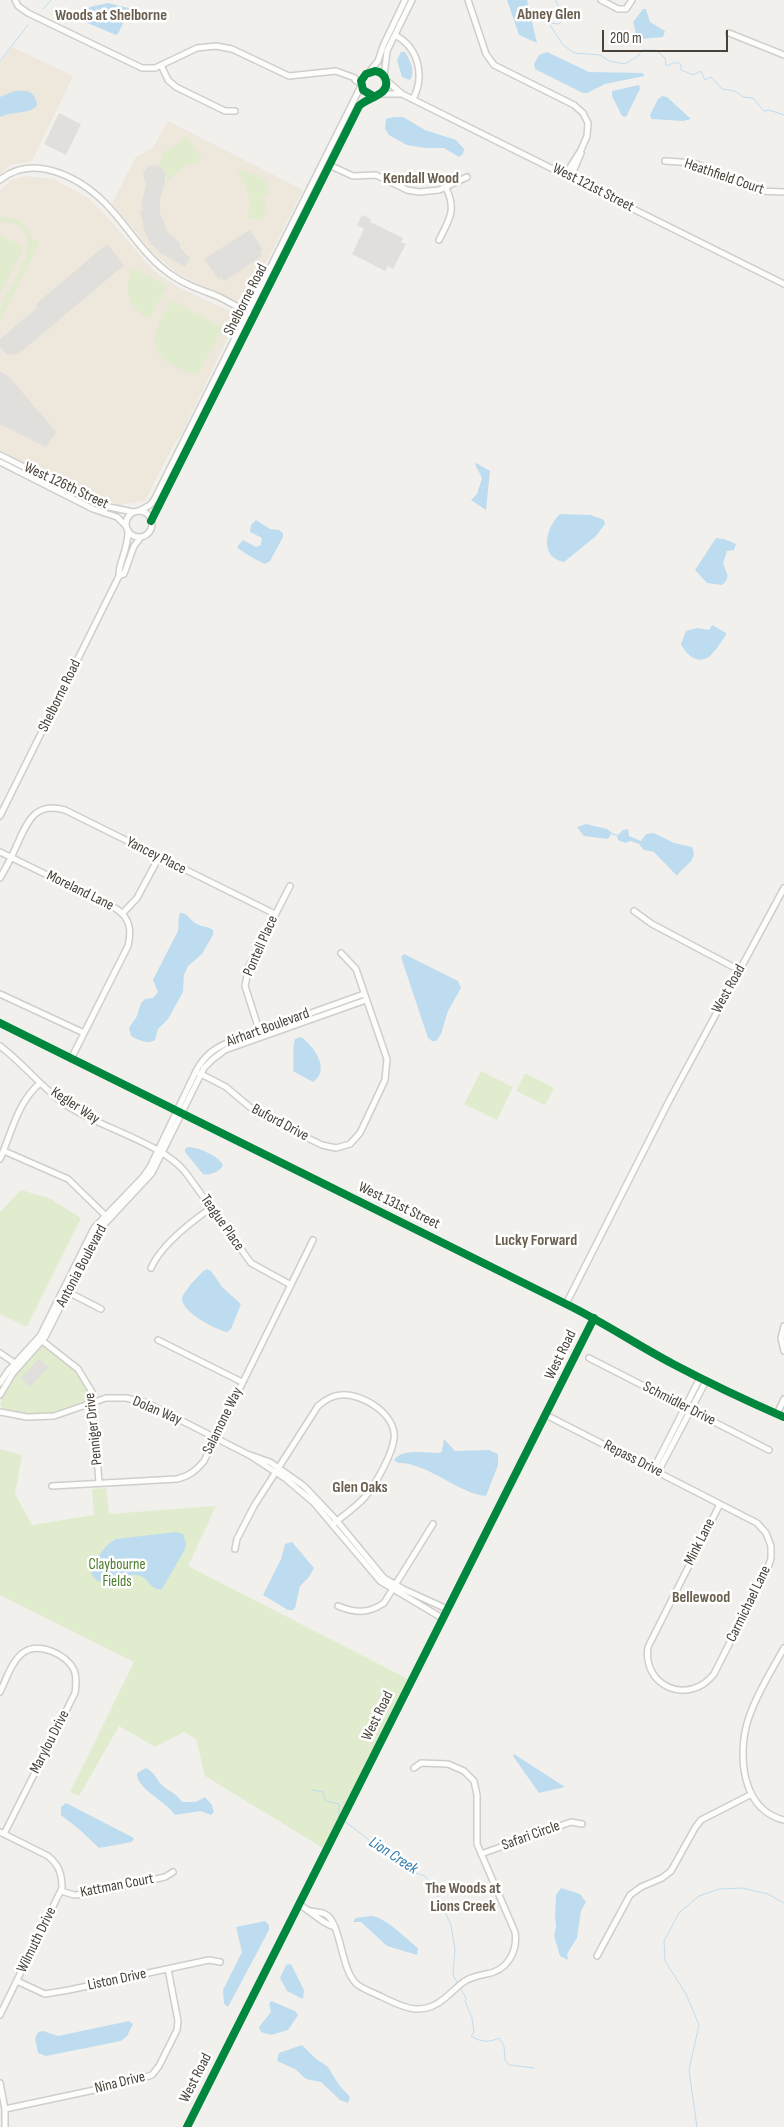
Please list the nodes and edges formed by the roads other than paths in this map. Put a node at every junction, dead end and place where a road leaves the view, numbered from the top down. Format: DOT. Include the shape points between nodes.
graph roads {
  1 [pos="15,0"];
  2 [pos="406,0"];
  3 [pos="412,0"];
  4 [pos="468,0"];
  5 [pos="600,0"];
  6 [pos="632,0"];
  7 [pos="728,32"];
  8 [pos="395,35"];
  9 [pos="784,55"];
  10 [pos="161,65"];
  11 [pos="370,72"];
  12 [pos="364,76"];
  13 [pos="355,78"];
  14 [pos="385,78"];
  15 [pos="361,85"];
  16 [pos="381,94"];
  17 [pos="402,94"];
  18 [pos="373,96"];
  19 [pos="413,100"];
  20 [pos="236,111"];
  21 [pos="665,160"];
  22 [pos="329,165"];
  23 [pos="568,176"];
  24 [pos="467,178"];
  25 [pos="0,180"];
  26 [pos="446,188"];
  27 [pos="784,192"];
  28 [pos="439,240"];
  29 [pos="784,282"];
  30 [pos="251,314"];
  31 [pos="0,455"];
  32 [pos="0,462"];
  33 [pos="136,511"];
  34 [pos="151,521"];
  35 [pos="127,528"];
  36 [pos="142,536"];
  37 [pos="119,576"];
  38 [pos="0,816"];
  39 [pos="0,852"];
  40 [pos="11,857"];
  41 [pos="159,857"];
  42 [pos="0,878"];
  43 [pos="290,886"];
  44 [pos="784,888"];
  45 [pos="634,911"];
  46 [pos="123,913"];
  47 [pos="275,914"];
  48 [pos="341,954"];
  49 [pos="739,970"];
  50 [pos="0,994"];
  51 [pos="364,994"];
  52 [pos="366,1000"];
  53 [pos="0,1023"];
  54 [pos="260,1031"];
  55 [pos="84,1033"];
  56 [pos="262,1037"];
  57 [pos="0,1046"];
  58 [pos="71,1059"];
  59 [pos="199,1073"];
  60 [pos="40,1082"];
  61 [pos="177,1111"];
  62 [pos="183,1114"];
  63 [pos="4,1151"];
  64 [pos="160,1152"];
  65 [pos="0,1159"];
  66 [pos="211,1208"];
  67 [pos="107,1216"];
  68 [pos="313,1240"];
  69 [pos="151,1268"];
  70 [pos="291,1285"];
  71 [pos="65,1291"];
  72 [pos="566,1304"];
  73 [pos="101,1309"];
  74 [pos="594,1318"];
  75 [pos="784,1326"];
  76 [pos="40,1339"];
  77 [pos="158,1340"];
  78 [pos="784,1350"];
  79 [pos="0,1353"];
  80 [pos="589,1358"];
  81 [pos="16,1365"];
  82 [pos="703,1379"];
  83 [pos="242,1382"];
  84 [pos="0,1383"];
  85 [pos="0,1395"];
  86 [pos="784,1399"];
  87 [pos="94,1402"];
  88 [pos="688,1409"];
  89 [pos="0,1412"];
  90 [pos="546,1415"];
  91 [pos="782,1415"];
  92 [pos="215,1438"];
  93 [pos="769,1450"];
  94 [pos="277,1470"];
  95 [pos="656,1471"];
  96 [pos="99,1484"];
  97 [pos="52,1486"];
  98 [pos="720,1504"];
  99 [pos="335,1522"];
  100 [pos="432,1524"];
  101 [pos="235,1550"];
  102 [pos="394,1587"];
  103 [pos="338,1606"];
  104 [pos="447,1609"];
  105 [pos="442,1618"];
  106 [pos="784,1648"];
  107 [pos="666,1686"];
  108 [pos="0,1692"];
  109 [pos="414,1768"];
  110 [pos="750,1795"];
  111 [pos="784,1820"];
  112 [pos="582,1824"];
  113 [pos="2,1833"];
  114 [pos="481,1854"];
  115 [pos="173,1872"];
  116 [pos="61,1891"];
  117 [pos="300,1905"];
  118 [pos="597,1956"];
  119 [pos="220,1962"];
  120 [pos="168,1969"];
  121 [pos="17,1981"];
  122 [pos="0,2015"];
  123 [pos="0,2083"];
  124 [pos="5,2109"];
  125 [pos="5,2127"];
  126 [pos="187,2127"];
  1 -- 10 [label="street" via="28,13 136,66 149,69"];
  2 -- 11 [label="street"];
  3 -- 8 [label="street"];
  4 -- 23 [label="street" via="486,54 494,65 574,105 587,120 588,131"];
  5 -- 6 [label="street" via="620,10 626,9"];
  7 -- 9 [label="street"];
  8 -- 14 [label="street" via="386,55"];
  8 -- 19 [label="street" via="409,46 418,62 420,82"];
  10 -- 13 [label="street" via="193,49 216,46 232,49 289,76 336,71"];
  10 -- 20 [label="street" via="168,80 176,87 225,111"];
  11 -- 12 [label="street"];
  11 -- 14 [label="street" via="378,72"];
  12 -- 13 [label="street"];
  12 -- 15 [label="street"];
  13 -- 15 [label="street"];
  14 -- 16 [label="street" via="385,89"];
  14 -- 17 [label="street, West 121st Street"];
  15 -- 18 [label="street" via="366,93"];
  15 -- 30 [label="street, Shelborne Road"];
  16 -- 17 [label="street, West 121st Street"];
  16 -- 18 [label="street"];
  17 -- 19 [label="street, West 121st Street"];
  18 -- 22 [label="street, Shelborne Road" via="359,106"];
  19 -- 23 [label="street, West 121st Street"];
  21 -- 27 [label="street, Heathfield Court" via="694,163 758,191"];
  22 -- 26 [label="street" via="352,176 376,175 415,192"];
  22 -- 30 [label="street, Shelborne Road"];
  23 -- 29 [label="street, West 121st Street"];
  24 -- 26 [label="street"];
  25 -- 30 [label="street" via="20,169 39,167 52,170 104,202 166,271"];
  26 -- 28 [label="street" via="452,209"];
  30 -- 33 [label="street, Shelborne Road" via="154,500"];
  30 -- 34 [label="street, Shelborne Road"];
  31 -- 33 [label="street, West 126th Street" via="100,504"];
  32 -- 35 [label="street, West 126th Street" via="93,509 117,517"];
  33 -- 34 [label="street" via="146,513"];
  33 -- 35 [label="street" via="127,518"];
  34 -- 36 [label="street" via="150,529"];
  35 -- 36 [label="street" via="136,536"];
  35 -- 37 [label="street, Shelborne Road" via="127,546"];
  36 -- 37 [label="street, Shelborne Road" via="134,546 124,574"];
  37 -- 38 [label="street, Shelborne Road"];
  39 -- 40 [label="street, Moreland Lane"];
  40 -- 41 [label="street, Yancey Place" via="29,820 36,812 49,808 65,810"];
  40 -- 42 [label="street"];
  40 -- 46 [label="street, Moreland Lane"];
  41 -- 46 [label="street" via="137,898"];
  41 -- 47 [label="street, Yancey Place"];
  43 -- 47 [label="street, Pontell Place"];
  44 -- 49 [label="street, West Road"];
  45 -- 49 [label="street" via="652,924"];
  46 -- 55 [label="street, Moreland Lane" via="131,931 128,946"];
  47 -- 54 [label="street, Pontell Place" via="245,979"];
  48 -- 51 [label="street" via="356,969"];
  49 -- 72 [label="street, West Road"];
  50 -- 55 [label="street"];
  51 -- 52 [label="street"];
  51 -- 54 [label="street, Airhart Boulevard"];
  52 -- 56 [label="street, Airhart Boulevard"];
  52 -- 59 [label="street, Buford Drive" via="387,1059 387,1074 360,1132 355,1140 343,1147 322,1145 258,1114 226,1088"];
  53 -- 58 [label="street, West 131st Street"];
  54 -- 56 [label="street, Pontell Place"];
  54 -- 59 [label="street, Airhart Boulevard" via="218,1047 205,1057"];
  55 -- 58 [label="street, Moreland Lane"];
  56 -- 59 [label="street, Airhart Boulevard" via="219,1054"];
  57 -- 60 [label="street, Kegler Way"];
  58 -- 61 [label="street, West 131st Street"];
  59 -- 61 [label="street, Airhart Boulevard"];
  59 -- 62 [label="street, Airhart Boulevard"];
  60 -- 63 [label="street" via="23,1101"];
  60 -- 64 [label="street, Kegler Way" via="74,1110"];
  61 -- 62 [label="street, West 131st Street"];
  61 -- 64 [label="street, Antonia Boulevard"];
  62 -- 64 [label="street, Antonia Boulevard"];
  62 -- 72 [label="street, West 131st Street"];
  63 -- 65 [label="street"];
  63 -- 67 [label="street" via="68,1179"];
  64 -- 66 [label="street, Teague Place" via="183,1168"];
  64 -- 67 [label="street, Antonia Boulevard" via="147,1180"];
  66 -- 69 [label="street" via="196,1218 161,1253"];
  66 -- 70 [label="street, Teague Place" via="251,1263"];
  67 -- 71 [label="street, Antonia Boulevard" via="90,1234"];
  68 -- 70 [label="street, Salamone Way"];
  70 -- 83 [label="street, Salamone Way"];
  71 -- 73 [label="street"];
  71 -- 76 [label="street, Antonia Boulevard"];
  72 -- 74 [label="street, West 131st Street"];
  74 -- 82 [label="street, West 131st Street"];
  74 -- 90 [label="street, West Road"];
  75 -- 78 [label="street" via="781,1338"];
  76 -- 81 [label="street, Antonia Boulevard"];
  76 -- 87 [label="street, Penniger Drive" via="78,1369"];
  77 -- 83 [label="street"];
  79 -- 81 [label="street"];
  80 -- 88 [label="street, Schmidler Drive"];
  81 -- 84 [label="street, Antonia Boulevard"];
  81 -- 85 [label="street, Antonia Boulevard"];
  82 -- 88 [label="street"];
  82 -- 91 [label="street, West 131st Street"];
  83 -- 92 [label="street, Salamone Way"];
  86 -- 91 [label="street"];
  87 -- 89 [label="street, Dolan Way" via="54,1416 27,1417"];
  87 -- 92 [label="street, Dolan Way" via="113,1397 139,1400"];
  87 -- 96 [label="street, Penniger Drive"];
  88 -- 93 [label="street, Schmidler Drive"];
  88 -- 95 [label="street"];
  90 -- 95 [label="street, Repass Drive"];
  90 -- 104 [label="street, West Road"];
  92 -- 94 [label="street, Dolan Way"];
  92 -- 96 [label="street, Salamone Way" via="198,1468 183,1477"];
  94 -- 99 [label="street, Dolan Way"];
  94 -- 99 [label="street" via="324,1400 342,1394 352,1396 383,1412 393,1426 392,1448 364,1498"];
  94 -- 101 [label="street" via="254,1506 237,1539"];
  95 -- 98 [label="street, Repass Drive"];
  96 -- 97 [label="street, Salamone Way"];
  98 -- 107 [label="street, Mink Lane" via="648,1647 649,1667"];
  98 -- 107 [label="street, Carmichael Lane" via="762,1527 769,1538 770,1559 709,1680 688,1690"];
  99 -- 102 [label="street, Dolan Way"];
  100 -- 102 [label="street"];
  102 -- 103 [label="street" via="384,1603 367,1612"];
  102 -- 104 [label="street, Dolan Way"];
  102 -- 105 [label="street, Dolan Way"];
  104 -- 105 [label="street, West Road"];
  105 -- 117 [label="street, West Road"];
  106 -- 110 [label="street" via="753,1708 745,1732 743,1756"];
  108 -- 113 [label="street, Marylou Drive" via="16,1661 24,1652 36,1648 65,1659 76,1677 75,1693"];
  109 -- 114 [label="street" via="421,1763 442,1762 470,1776 477,1790 476,1839"];
  110 -- 111 [label="street" via="764,1811"];
  110 -- 118 [label="street" via="701,1820 668,1874 630,1895"];
  112 -- 114 [label="street, Safari Circle" via="571,1822"];
  113 -- 116 [label="street" via="54,1861 61,1874"];
  114 -- 117 [label="street" via="515,1932 516,1946 501,1969 470,1977 436,2005 423,2010 402,2007 359,1985 351,1978 334,1927 320,1921"];
  115 -- 116 [label="street, Kattman Court" via="165,1877 87,1894"];
  116 -- 121 [label="street, Wilmuth Drive"];
  117 -- 126 [label="street, West Road"];
  119 -- 120 [label="street, Liston Drive" via="210,1960"];
  120 -- 121 [label="street, Liston Drive" via="45,1994"];
  120 -- 124 [label="street, Nina Drive" via="177,2030 152,2075"];
  121 -- 122 [label="street, Wilmuth Drive"];
  123 -- 124 [label="street"];
  124 -- 125 [label="street"];
}
